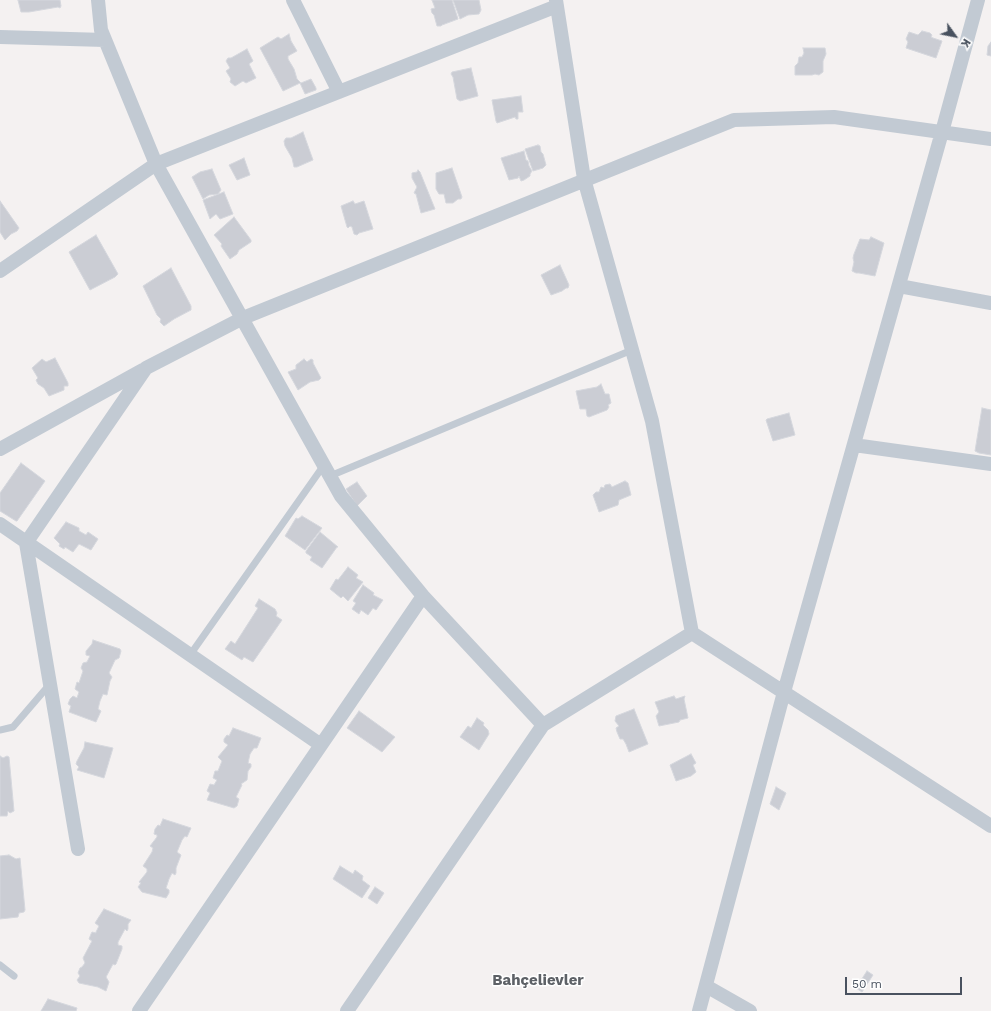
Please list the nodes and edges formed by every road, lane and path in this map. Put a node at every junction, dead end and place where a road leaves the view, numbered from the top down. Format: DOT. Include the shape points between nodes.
graph roads {
  1 [pos="98,0"];
  2 [pos="293,0"];
  3 [pos="978,0"];
  4 [pos="556,3"];
  5 [pos="0,37"];
  6 [pos="105,40"];
  7 [pos="339,92"];
  8 [pos="942,132"];
  9 [pos="991,139"];
  10 [pos="156,164"];
  11 [pos="584,179"];
  12 [pos="0,271"];
  13 [pos="899,286"];
  14 [pos="991,303"];
  15 [pos="243,318"];
  16 [pos="632,350"];
  17 [pos="146,368"];
  18 [pos="854,445"];
  19 [pos="0,449"];
  20 [pos="991,464"];
  21 [pos="327,471"];
  22 [pos="0,524"];
  23 [pos="26,542"];
  24 [pos="423,596"];
  25 [pos="692,633"];
  26 [pos="190,655"];
  27 [pos="50,684"];
  28 [pos="784,692"];
  29 [pos="544,725"];
  30 [pos="0,730"];
  31 [pos="322,745"];
  32 [pos="991,826"];
  33 [pos="78,850"];
  34 [pos="0,964"];
  35 [pos="14,976"];
  36 [pos="706,986"];
  37 [pos="139,1011"];
  38 [pos="347,1011"];
  39 [pos="699,1011"];
  40 [pos="750,1011"];
  1 -- 6 [label="street"];
  2 -- 7 [label="street"];
  3 -- 8 [label="street"];
  4 -- 7 [label="street"];
  4 -- 11 [label="street"];
  5 -- 6 [label="street"];
  6 -- 10 [label="street"];
  7 -- 10 [label="street"];
  8 -- 9 [label="street"];
  8 -- 11 [label="street" via="834,117 734,120"];
  8 -- 13 [label="street"];
  10 -- 12 [label="street"];
  10 -- 15 [label="street"];
  11 -- 15 [label="street"];
  11 -- 16 [label="street"];
  13 -- 14 [label="street"];
  13 -- 18 [label="street"];
  15 -- 17 [label="street"];
  15 -- 21 [label="street"];
  16 -- 21 [label="lane"];
  16 -- 25 [label="street" via="652,421"];
  17 -- 19 [label="street"];
  17 -- 23 [label="street"];
  18 -- 20 [label="street"];
  18 -- 28 [label="street"];
  21 -- 24 [label="street" via="341,496"];
  21 -- 26 [label="lane"];
  22 -- 23 [label="street"];
  23 -- 26 [label="street"];
  23 -- 27 [label="street"];
  24 -- 29 [label="street"];
  24 -- 31 [label="street"];
  25 -- 28 [label="street"];
  25 -- 29 [label="street"];
  26 -- 31 [label="street"];
  27 -- 30 [label="lane" via="13,727"];
  27 -- 33 [label="street"];
  28 -- 32 [label="street"];
  28 -- 36 [label="street"];
  29 -- 38 [label="street"];
  31 -- 37 [label="street"];
  34 -- 35 [label="lane"];
  36 -- 39 [label="street"];
  36 -- 40 [label="street"];
}
